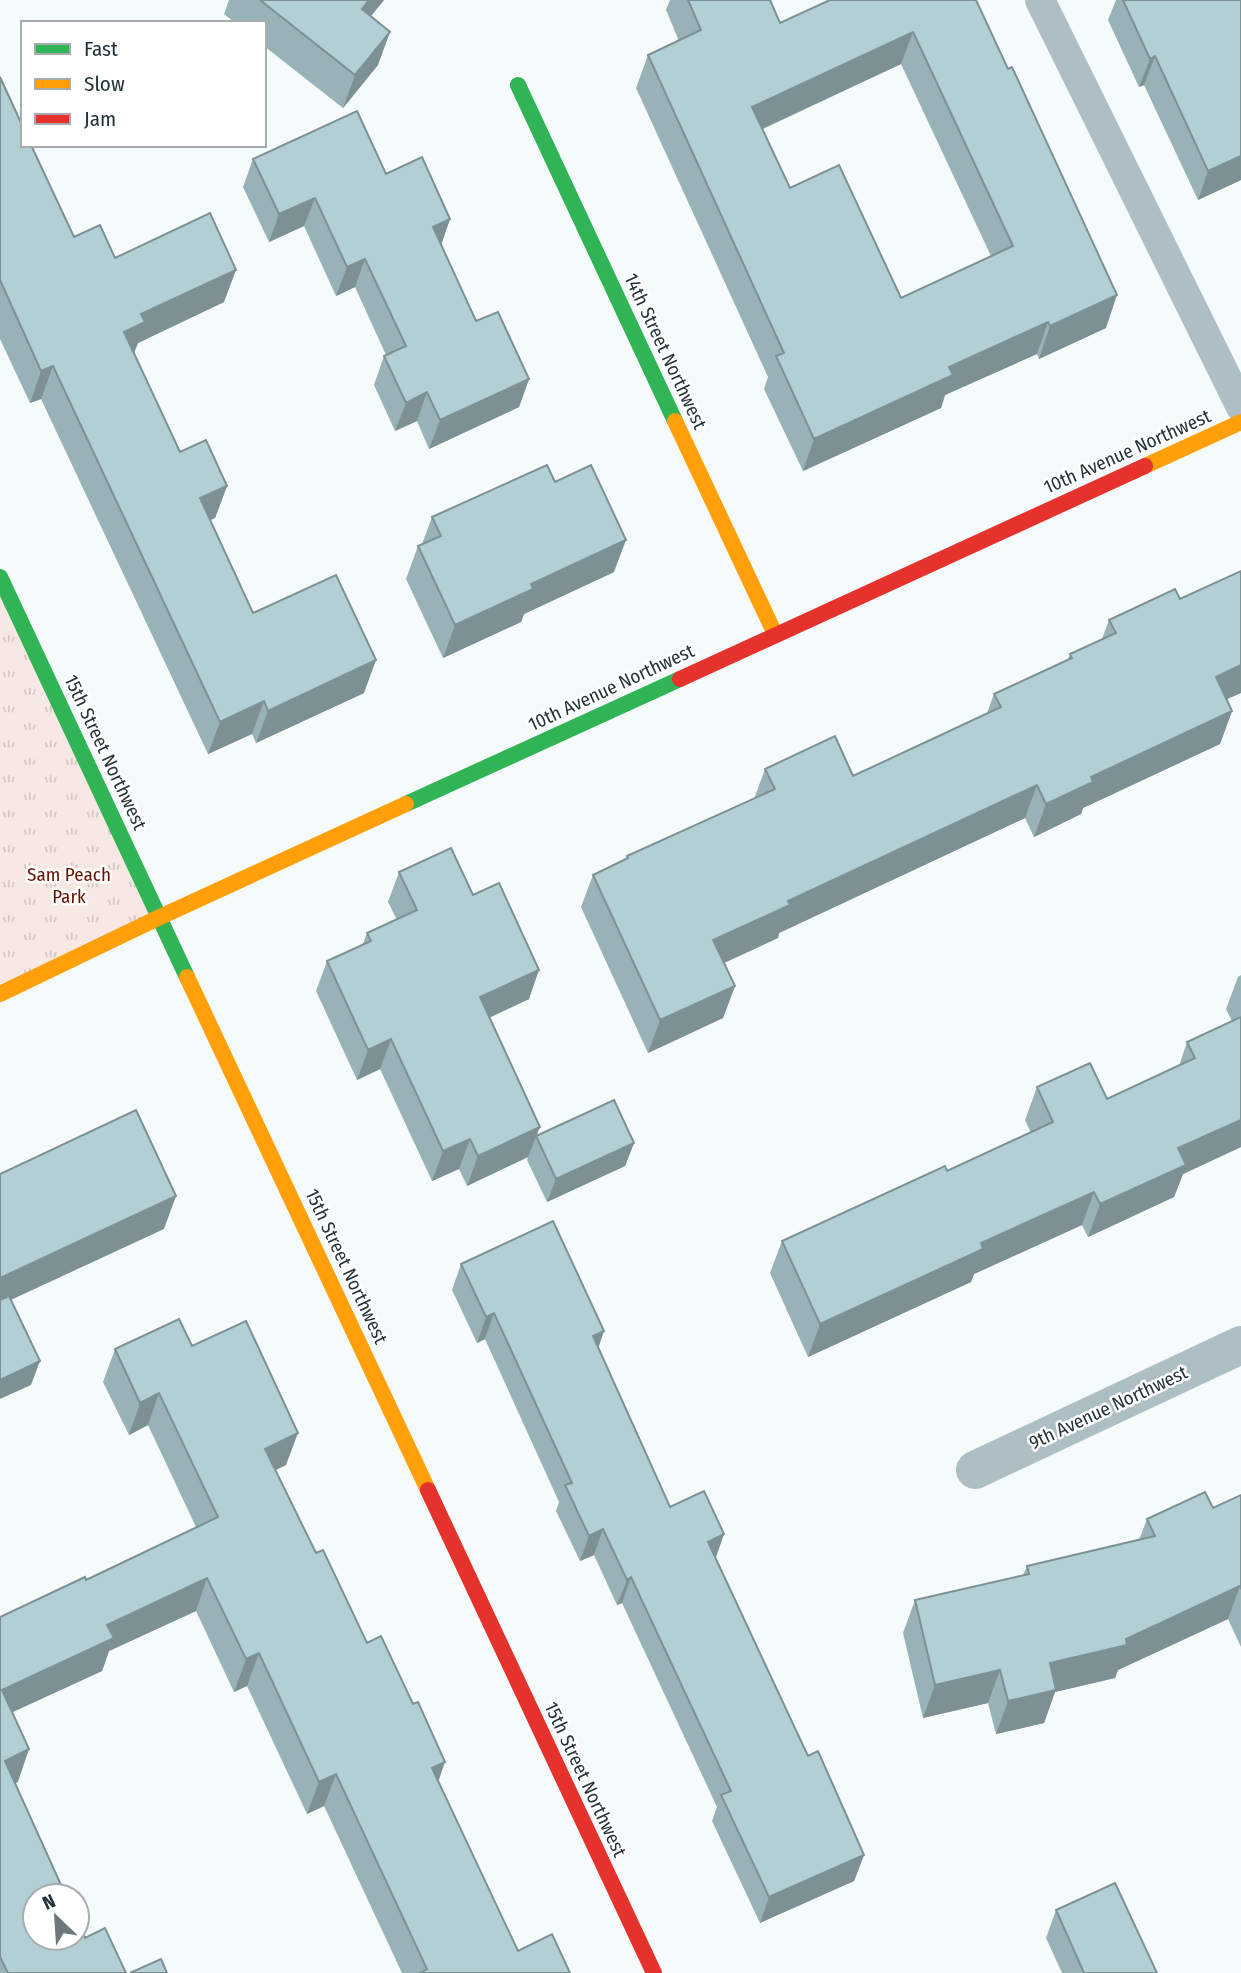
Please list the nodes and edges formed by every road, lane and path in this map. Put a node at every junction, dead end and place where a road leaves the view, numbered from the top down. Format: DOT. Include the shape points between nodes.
graph roads {
  1 [pos="1040,0"];
  2 [pos="518,85"];
  3 [pos="1241,407"];
  4 [pos="1241,422"];
  5 [pos="0,577"];
  6 [pos="775,634"];
  7 [pos="160,917"];
  8 [pos="0,994"];
  9 [pos="1241,1345"];
  10 [pos="975,1470"];
  11 [pos="654,1973"];
  1 -- 3 [label="lane"];
  2 -- 6 [label="street, 14th Street Northwest"];
  4 -- 6 [label="street, 10th Avenue Northwest"];
  5 -- 7 [label="street, 15th Street Northwest"];
  6 -- 7 [label="street, 10th Avenue Northwest"];
  7 -- 8 [label="street, 10th Avenue Northwest"];
  7 -- 11 [label="street, 15th Street Northwest"];
  9 -- 10 [label="street, 9th Avenue Northwest"];
}
